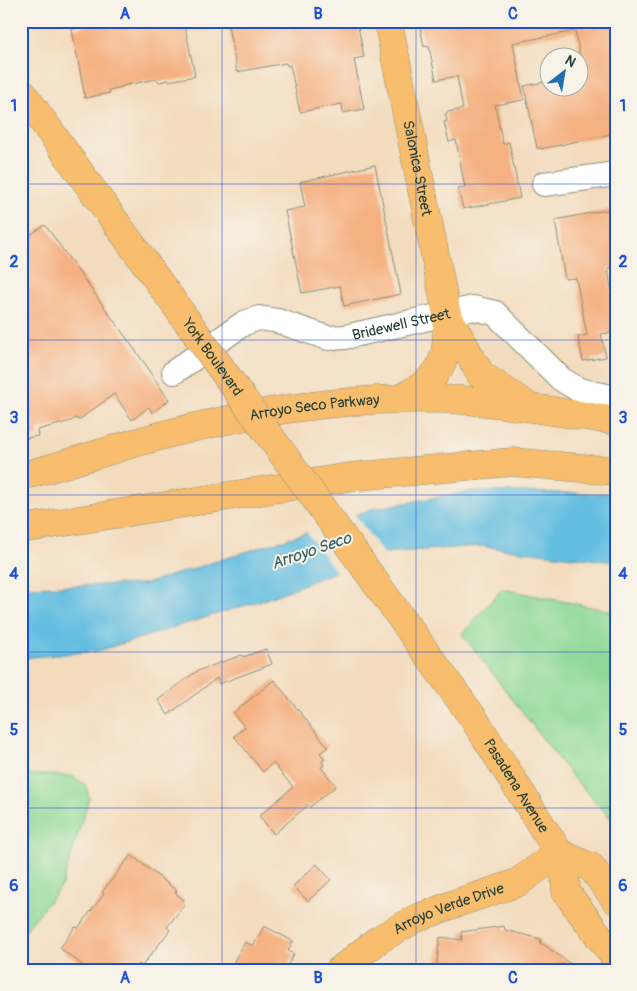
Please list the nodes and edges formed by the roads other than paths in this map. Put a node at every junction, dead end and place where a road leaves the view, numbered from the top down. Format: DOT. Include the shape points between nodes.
graph roads {
  1 [pos="388,21"];
  2 [pos="21,91"];
  3 [pos="616,174"];
  4 [pos="544,184"];
  5 [pos="447,314"];
  6 [pos="174,372"];
  7 [pos="616,398"];
  8 [pos="399,399"];
  9 [pos="533,408"];
  10 [pos="616,421"];
  11 [pos="616,470"];
  12 [pos="21,476"];
  13 [pos="21,529"];
  14 [pos="474,719"];
  15 [pos="559,853"];
  16 [pos="616,900"];
  17 [pos="616,959"];
  18 [pos="340,970"];
  1 -- 5 [label="main road, Salonica Street"];
  2 -- 14 [label="main road, York Boulevard, bridge"];
  3 -- 4 [label="street"];
  5 -- 6 [label="street, Bridewell Street" via="328,338 259,318 244,323"];
  5 -- 7 [label="street, Bridewell Street" via="473,308 495,313 561,379 579,390"];
  5 -- 8 [label="main road" via="443,364 429,380"];
  5 -- 9 [label="main road" via="481,375"];
  8 -- 9 [label="main road, Arroyo Seco Parkway" via="462,400"];
  8 -- 12 [label="main road, Arroyo Seco Parkway" via="281,410 216,423"];
  9 -- 10 [label="main road, Arroyo Seco Parkway"];
  11 -- 13 [label="main road" via="512,462 349,477"];
  14 -- 15 [label="main road, Pasadena Avenue"];
  15 -- 16 [label="main road" via="591,867"];
  15 -- 17 [label="main road, Pasadena Avenue" via="566,892"];
  15 -- 18 [label="main road, Arroyo Verde Drive" via="517,884 415,919 378,940"];
}
